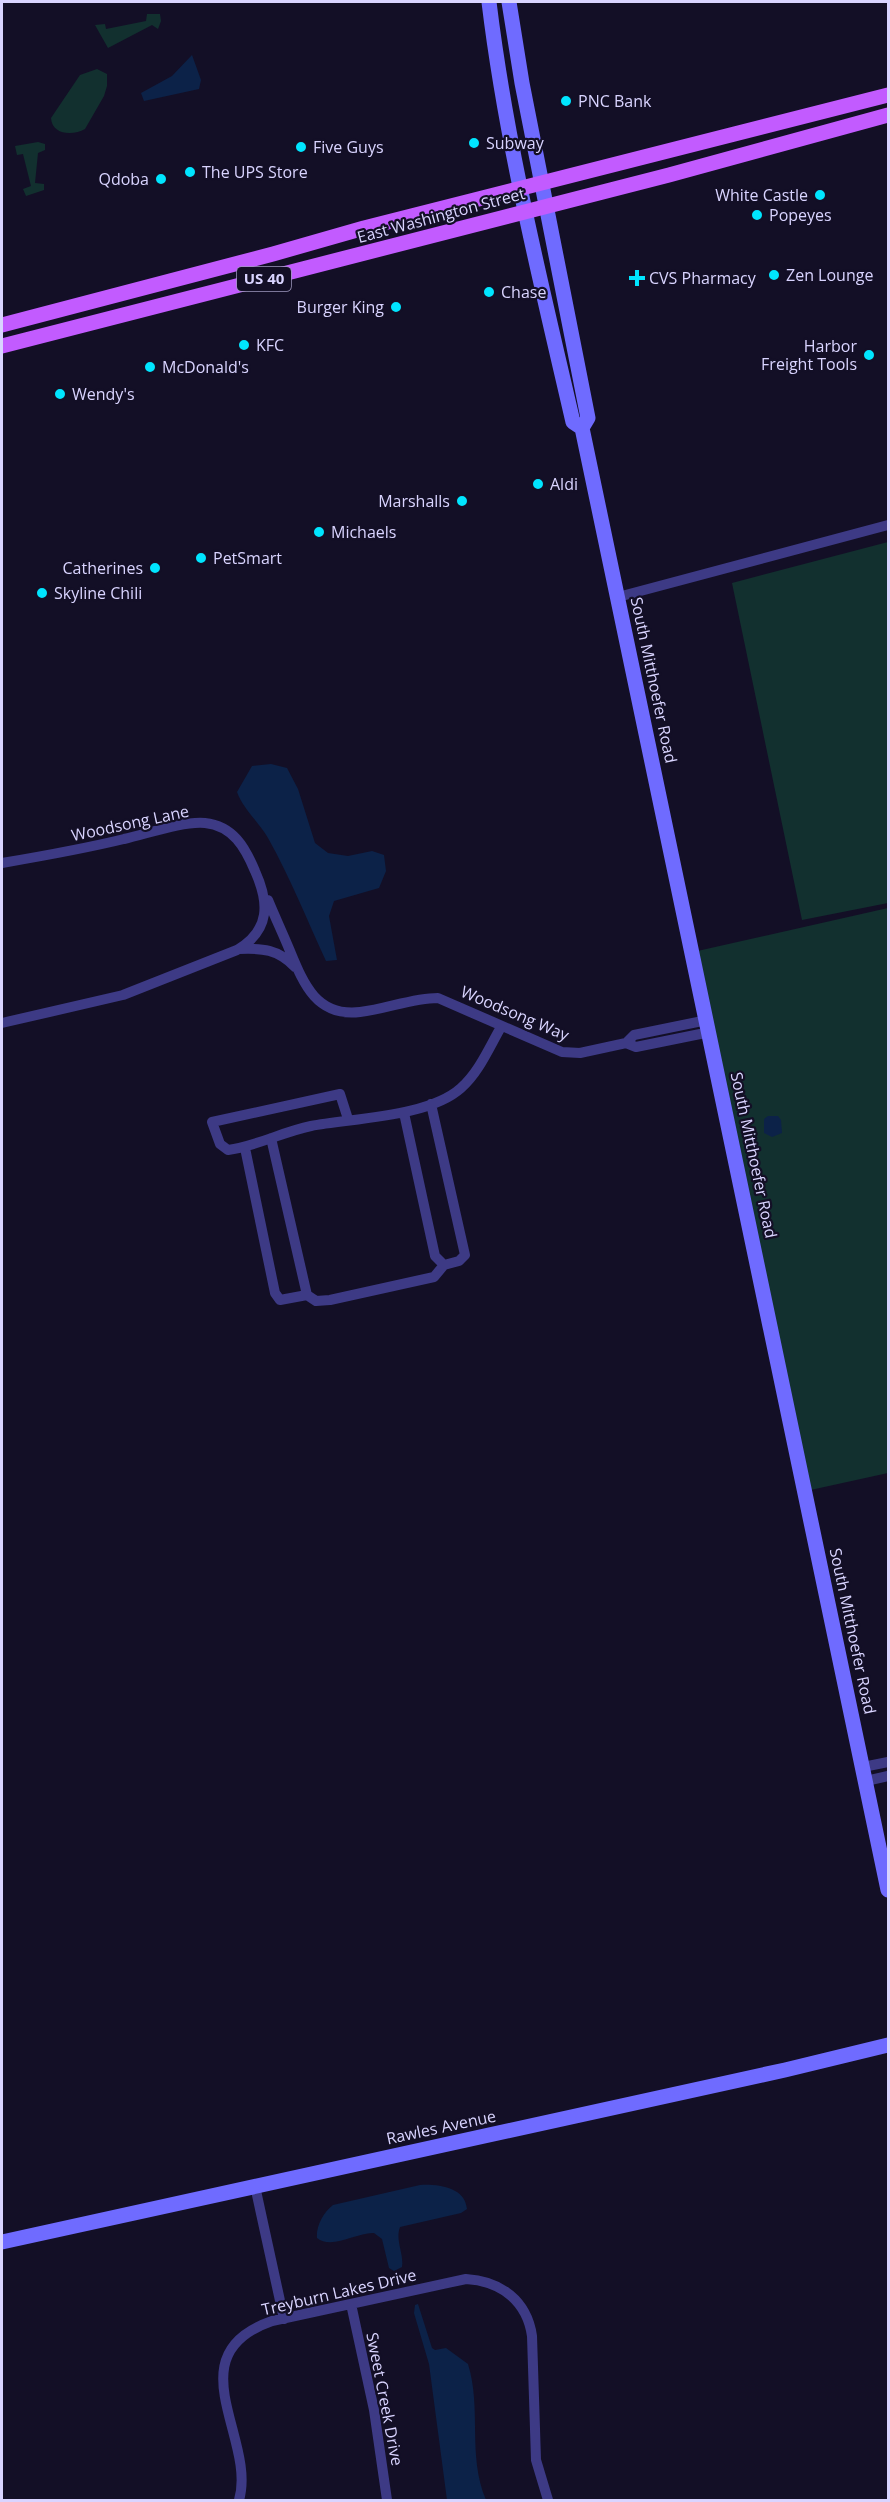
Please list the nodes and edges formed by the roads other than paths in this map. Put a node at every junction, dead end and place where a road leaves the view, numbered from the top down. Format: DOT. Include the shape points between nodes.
graph roads {
  1 [pos="489,2"];
  2 [pos="509,2"];
  3 [pos="888,95"];
  4 [pos="888,115"];
  5 [pos="541,182"];
  6 [pos="531,203"];
  7 [pos="2,325"];
  8 [pos="2,346"];
  9 [pos="582,428"];
  10 [pos="888,525"];
  11 [pos="618,597"];
  12 [pos="2,863"];
  13 [pos="264,891"];
  14 [pos="236,950"];
  15 [pos="300,974"];
  16 [pos="2,1023"];
  17 [pos="708,1026"];
  18 [pos="501,1027"];
  19 [pos="431,1104"];
  20 [pos="404,1113"];
  21 [pos="348,1119"];
  22 [pos="271,1138"];
  23 [pos="245,1148"];
  24 [pos="444,1264"];
  25 [pos="307,1295"];
  26 [pos="888,1762"];
  27 [pos="864,1774"];
  28 [pos="888,1776"];
  29 [pos="888,1890"];
  30 [pos="888,2045"];
  31 [pos="255,2186"];
  32 [pos="2,2242"];
  33 [pos="351,2304"];
  34 [pos="284,2319"];
  35 [pos="239,2500"];
  36 [pos="387,2500"];
  37 [pos="548,2500"];
  1 -- 6 [label="main road" via="504,98"];
  2 -- 5 [label="main road"];
  3 -- 5 [label="main road, East Washington Street / US 40"];
  4 -- 6 [label="main road, East Washington Street / US 40"];
  5 -- 6 [label="main road, East Washington Street / US 40"];
  5 -- 6 [label="main road"];
  6 -- 7 [label="main road, East Washington Street / US 40" via="504,192"];
  6 -- 8 [label="main road, East Washington Street / US 40"];
  6 -- 9 [label="main road, South Mitthoefer Road" via="573,422"];
  6 -- 9 [label="main road, South Mitthoefer Road" via="562,316 572,326 588,418"];
  9 -- 11 [label="main road, South Mitthoefer Road"];
  10 -- 11 [label="street"];
  11 -- 17 [label="main road, South Mitthoefer Road"];
  12 -- 13 [label="street, Woodsong Lane" via="202,823 225,829 242,843"];
  13 -- 14 [label="street, Woodsong Lane" via="261,924 253,938"];
  13 -- 15 [label="street, Woodsong Lane"];
  14 -- 15 [label="street, Woodsong Way" via="269,950 282,956"];
  14 -- 16 [label="street, Woodsong Way" via="123,995"];
  15 -- 18 [label="street, Woodsong Way" via="315,998 334,1010 358,1013 436,998"];
  17 -- 18 [label="street, Woodsong Way" via="634,1035 626,1043 580,1053 562,1052"];
  17 -- 27 [label="main road, South Mitthoefer Road"];
  18 -- 19 [label="street" via="468,1080 449,1096"];
  19 -- 20 [label="street"];
  19 -- 24 [label="street" via="465,1255 459,1261"];
  20 -- 21 [label="street"];
  20 -- 24 [label="street" via="435,1256"];
  21 -- 22 [label="street"];
  21 -- 23 [label="street" via="340,1094 212,1122 220,1144 228,1150"];
  22 -- 23 [label="street"];
  22 -- 25 [label="street"];
  23 -- 25 [label="street" via="275,1293 280,1300"];
  24 -- 25 [label="street" via="434,1277 316,1301"];
  26 -- 27 [label="street"];
  27 -- 28 [label="street"];
  27 -- 29 [label="main road, South Mitthoefer Road"];
  30 -- 31 [label="main road, Rawles Avenue"];
  31 -- 32 [label="main road, Rawles Avenue"];
  31 -- 34 [label="street"];
  33 -- 34 [label="street, Treyburn Lakes Drive"];
  33 -- 36 [label="street, Sweet Creek Drive" via="374,2410"];
  33 -- 37 [label="street, Treyburn Lakes Drive" via="459,2280 484,2281 505,2290 522,2307 531,2330 536,2460"];
  34 -- 35 [label="street, Treyburn Lakes Drive" via="259,2325 245,2334 226,2363 223,2385 242,2478"];
}
